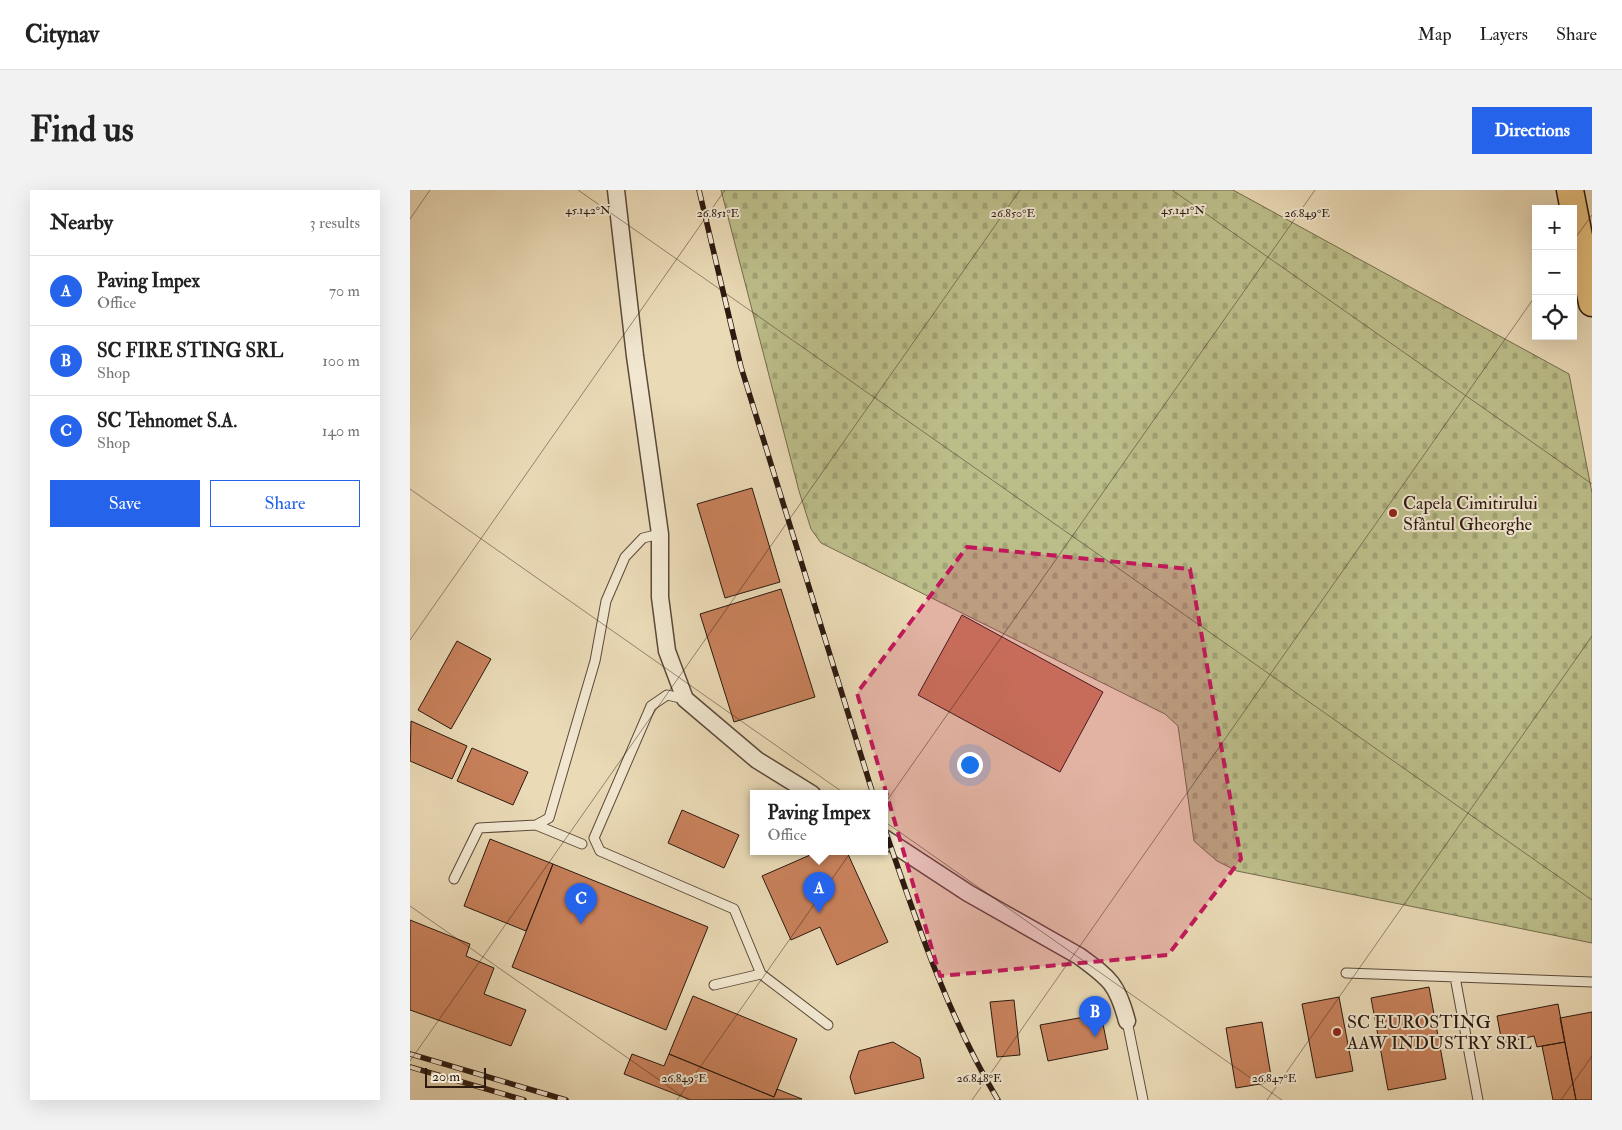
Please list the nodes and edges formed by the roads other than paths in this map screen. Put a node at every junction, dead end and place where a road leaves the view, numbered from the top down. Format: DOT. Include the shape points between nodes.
graph roads {
  1 [pos="616,190"];
  2 [pos="1570,190"];
  3 [pos="1592,303"];
  4 [pos="660,534"];
  5 [pos="685,699"];
  6 [pos="806,790"];
  7 [pos="549,818"];
  8 [pos="536,825"];
  9 [pos="559,834"];
  10 [pos="594,838"];
  11 [pos="888,841"];
  12 [pos="582,844"];
  13 [pos="600,851"];
  14 [pos="454,879"];
  15 [pos="1346,973"];
  16 [pos="760,974"];
  17 [pos="1455,977"];
  18 [pos="1592,982"];
  19 [pos="714,986"];
  20 [pos="1126,1021"];
  21 [pos="828,1025"];
  22 [pos="1142,1100"];
  23 [pos="1478,1100"];
  1 -- 4 [label="street"];
  2 -- 3 [label="main road"];
  4 -- 5 [label="street" via="660,597 667,651"];
  4 -- 7 [label="lane" via="643,538 625,557 606,601 595,661"];
  5 -- 6 [label="street" via="757,760"];
  5 -- 10 [label="lane" via="667,694 651,706"];
  7 -- 8 [label="lane"];
  7 -- 9 [label="lane"];
  8 -- 9 [label="lane"];
  8 -- 14 [label="lane" via="479,828"];
  9 -- 12 [label="lane"];
  10 -- 12 [label="lane"];
  10 -- 13 [label="lane"];
  11 -- 20 [label="street" via="968,893 1079,956 1112,982"];
  12 -- 13 [label="lane"];
  13 -- 16 [label="lane" via="734,909"];
  15 -- 17 [label="lane"];
  16 -- 19 [label="lane"];
  16 -- 21 [label="lane"];
  17 -- 18 [label="lane"];
  17 -- 23 [label="lane"];
  20 -- 22 [label="lane"];
}
